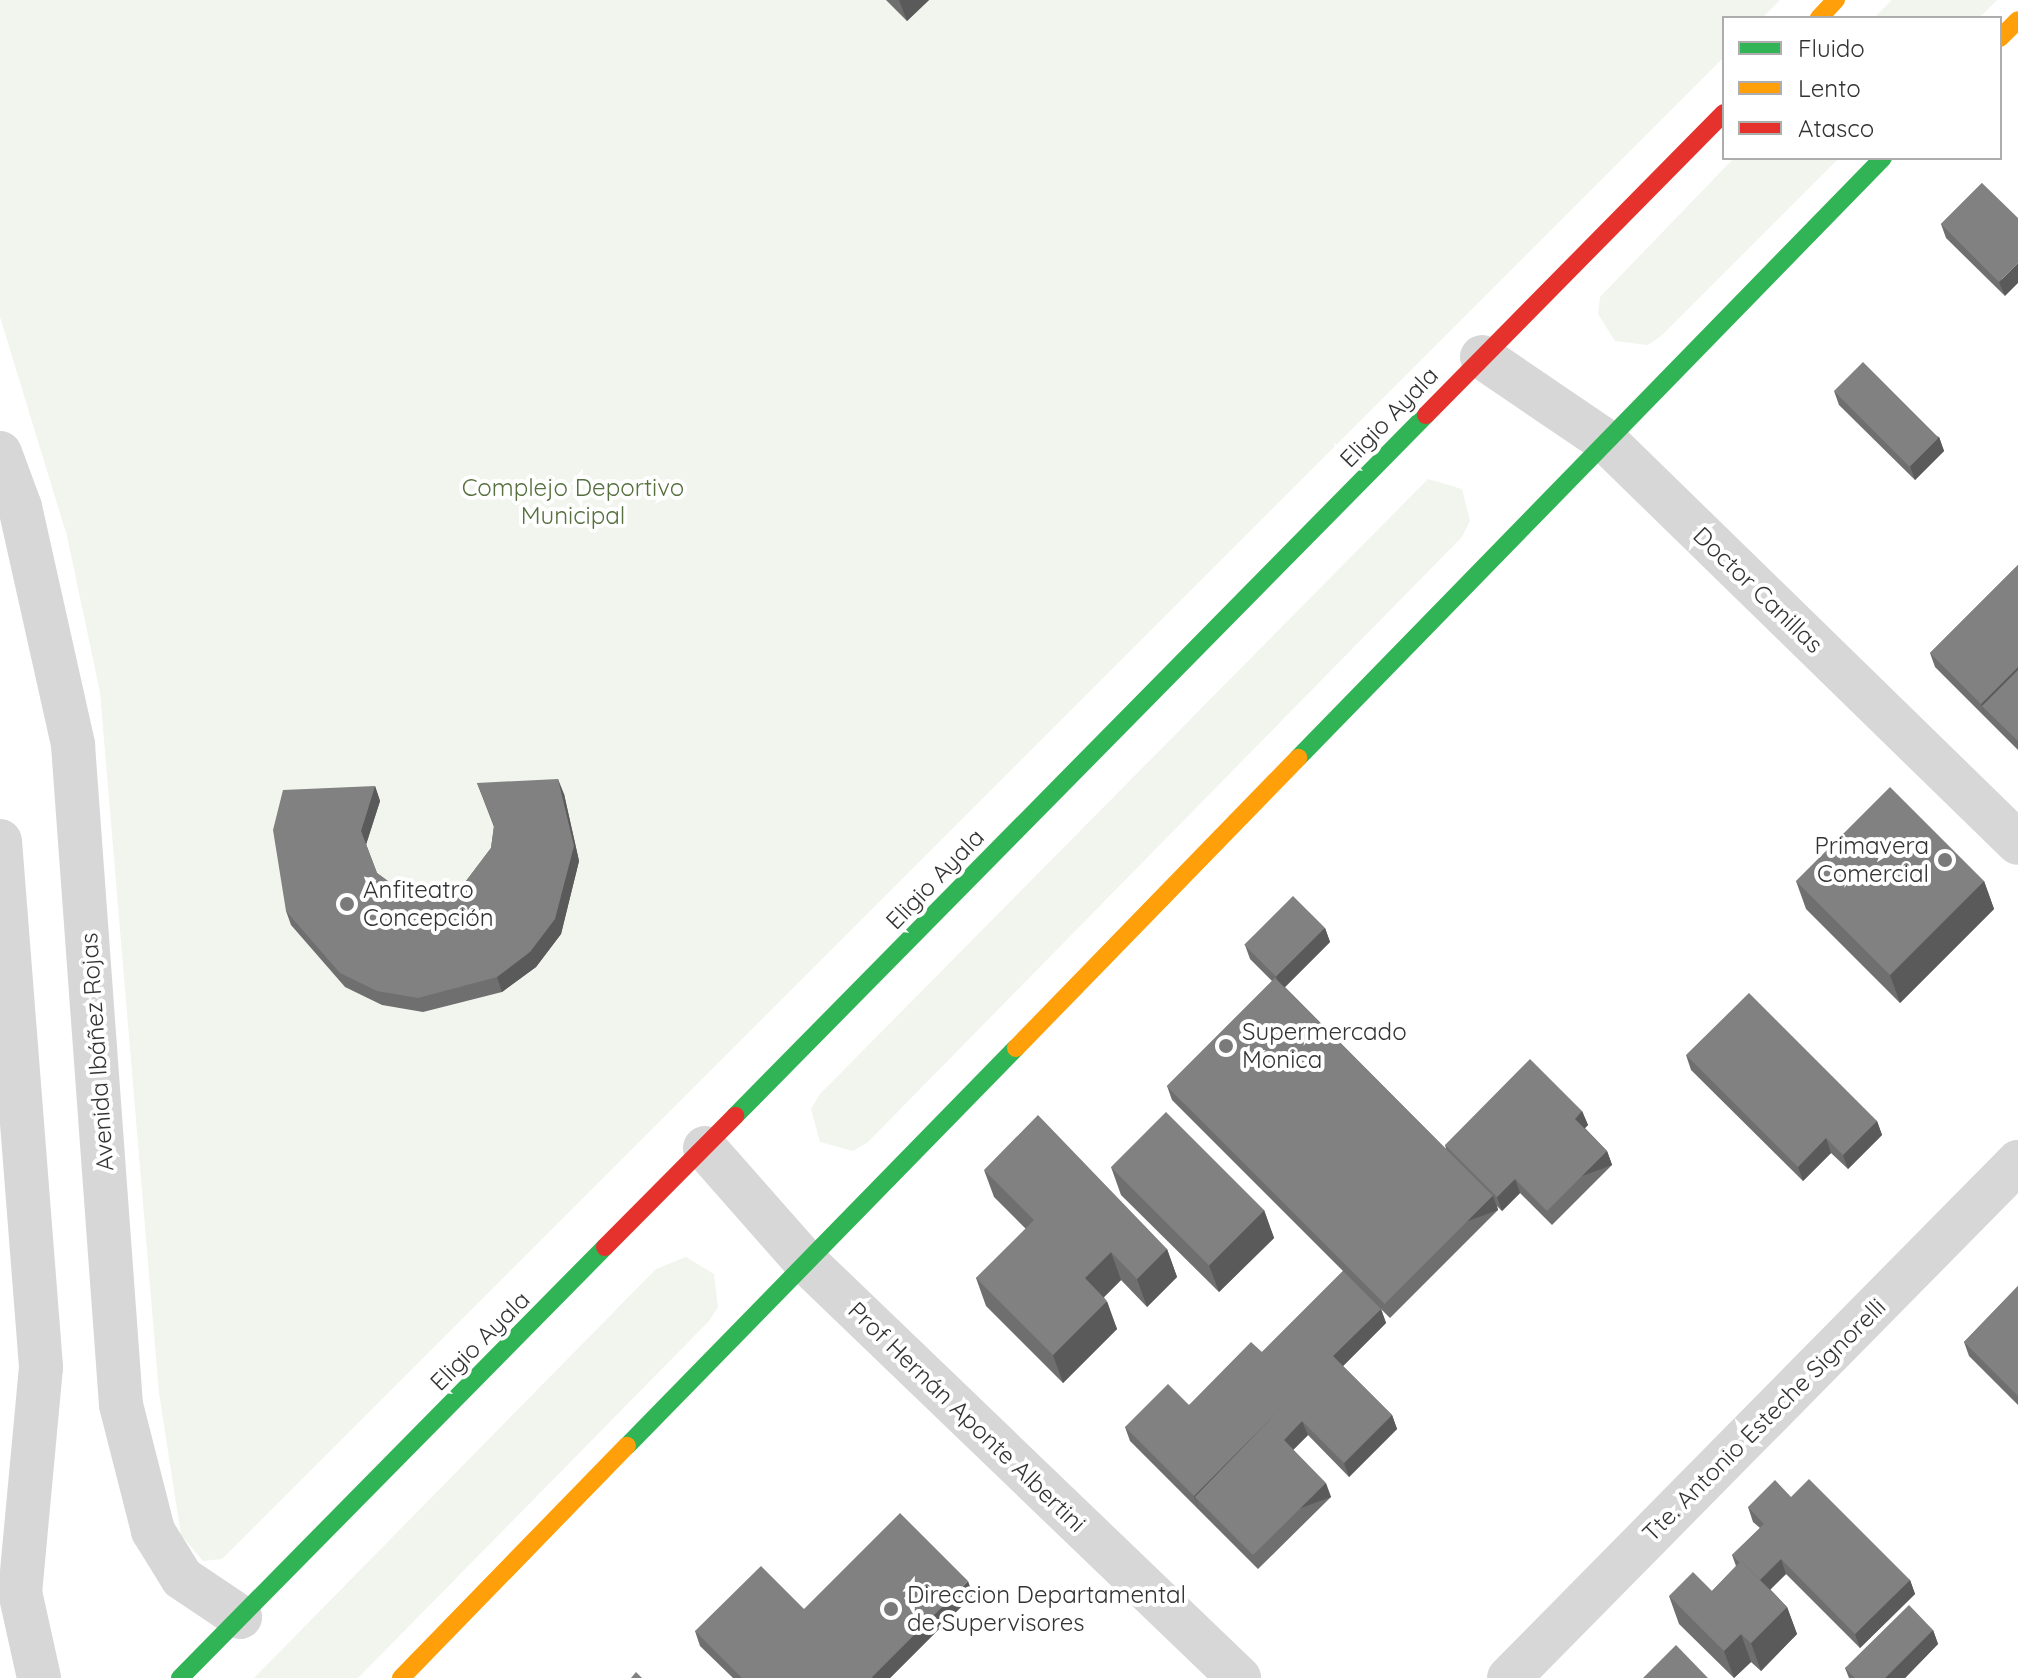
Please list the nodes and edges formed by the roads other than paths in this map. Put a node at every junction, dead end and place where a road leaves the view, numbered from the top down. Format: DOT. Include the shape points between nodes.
graph roads {
  1 [pos="1836,0"];
  2 [pos="1821,16"];
  3 [pos="2018,20"];
  4 [pos="2002,36"];
  5 [pos="1722,115"];
  6 [pos="1881,160"];
  7 [pos="1482,357"];
  8 [pos="1607,442"];
  9 [pos="0,453"];
  10 [pos="0,841"];
  11 [pos="2018,843"];
  12 [pos="705,1148"];
  13 [pos="2018,1162"];
  14 [pos="803,1259"];
  15 [pos="240,1617"];
  16 [pos="39,1678"];
  17 [pos="180,1678"];
  18 [pos="401,1678"];
  19 [pos="1239,1678"];
  20 [pos="1509,1678"];
  1 -- 2 [label="street"];
  3 -- 4 [label="street"];
  5 -- 7 [label="street, Eligio Ayala"];
  6 -- 8 [label="street"];
  7 -- 8 [label="street, Doctor Canillas"];
  7 -- 12 [label="street, Eligio Ayala"];
  8 -- 11 [label="street, Doctor Canillas"];
  8 -- 14 [label="street"];
  9 -- 15 [label="street, Avenida Ibáñez Rojas" via="20,507 73,745 121,1405 153,1531 182,1578"];
  10 -- 16 [label="street" via="41,1367 20,1592"];
  12 -- 14 [label="street, Prof Hernán Aponte Albertini"];
  12 -- 15 [label="street, Eligio Ayala"];
  13 -- 20 [label="street, Tte. Antonio Esteche Signorelli"];
  14 -- 18 [label="street"];
  14 -- 19 [label="street, Prof Hernán Aponte Albertini"];
  15 -- 17 [label="street, Eligio Ayala"];
}
